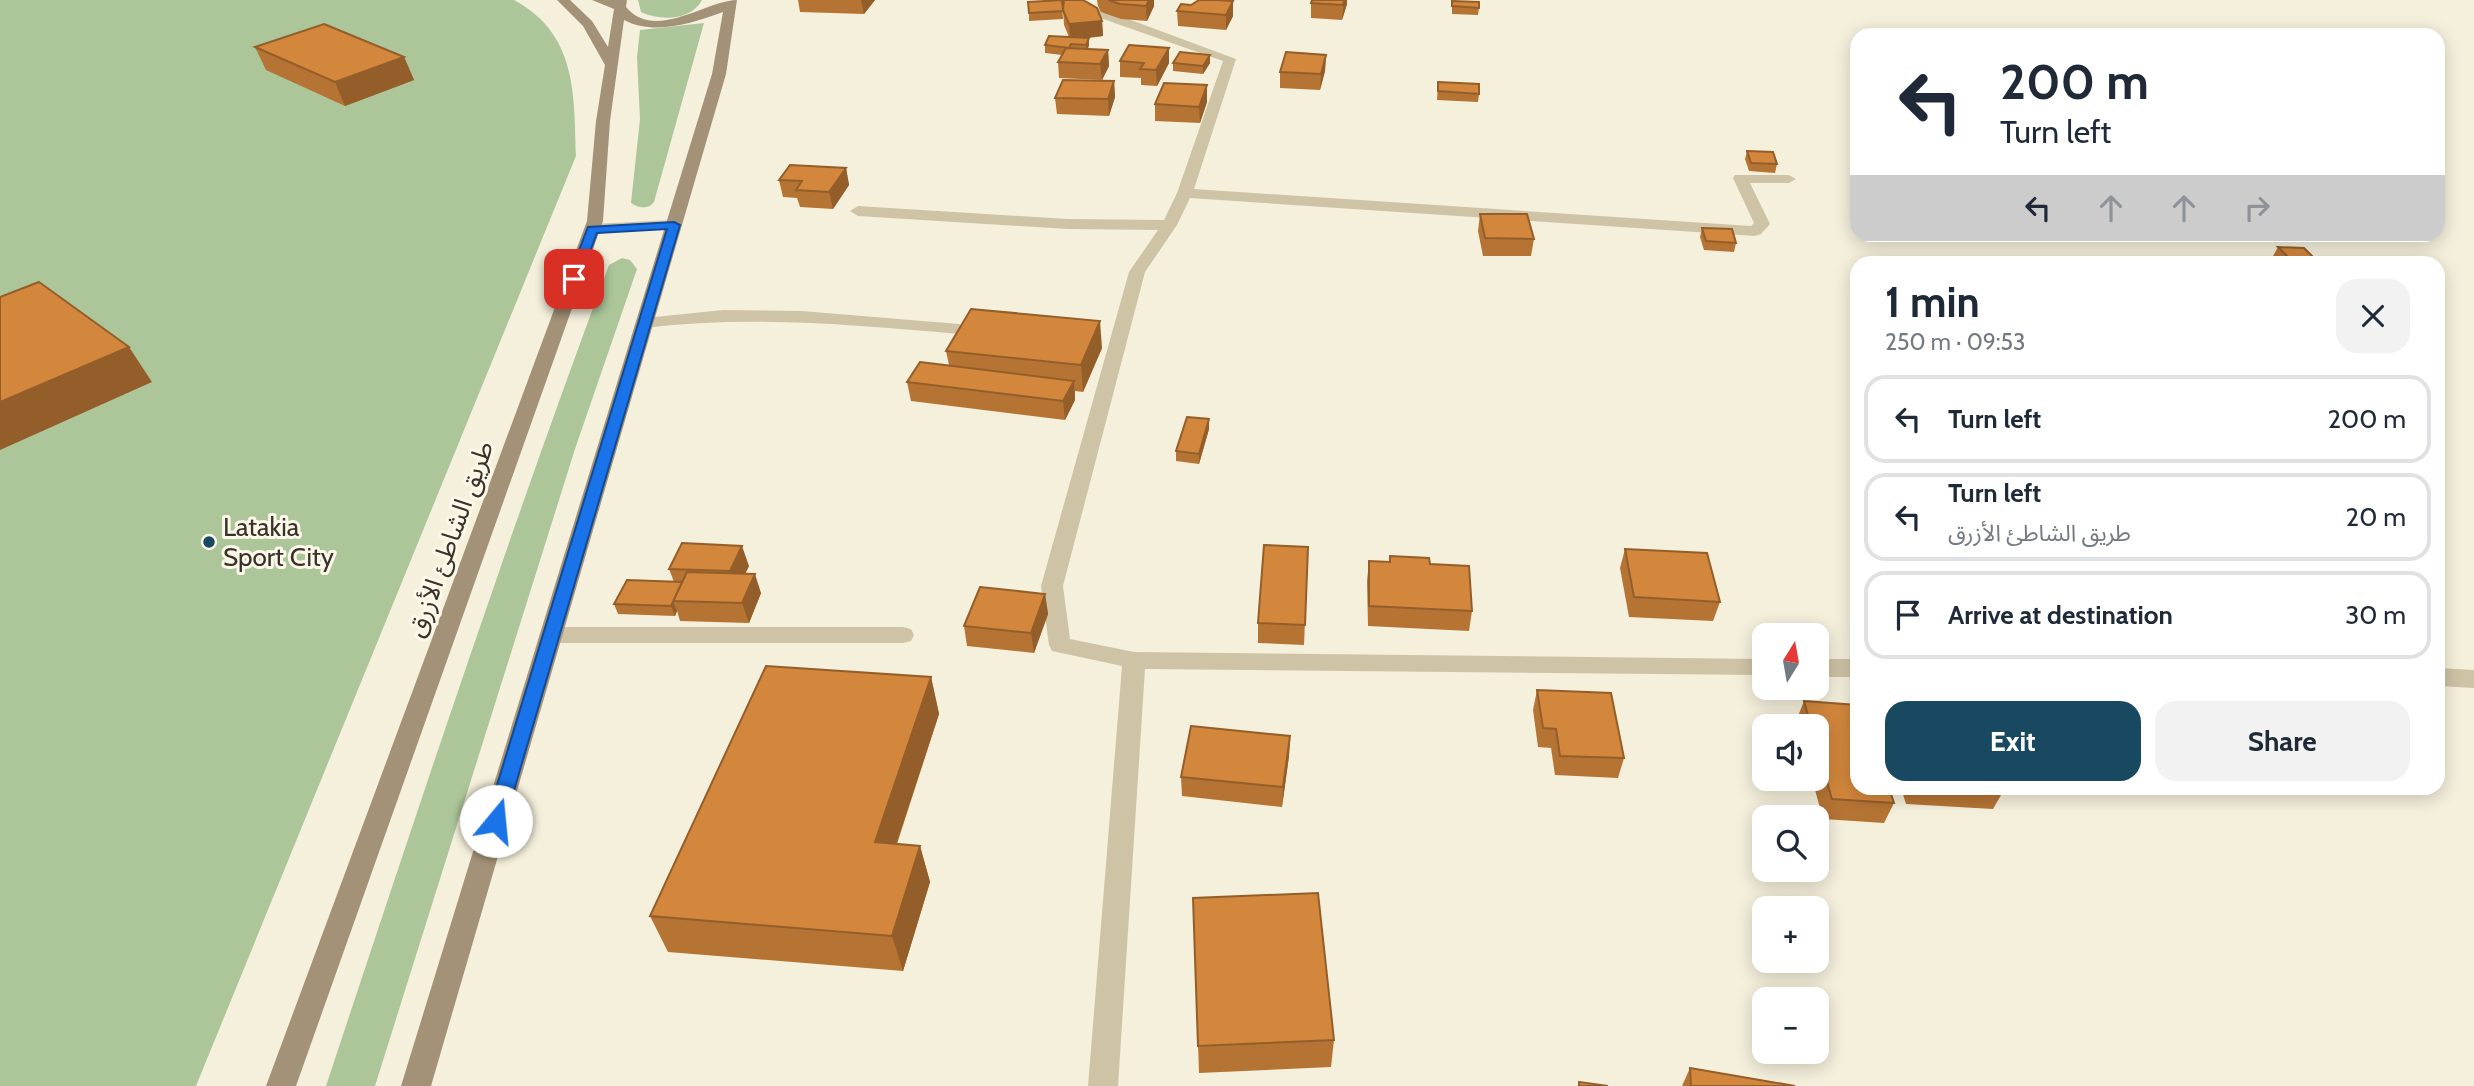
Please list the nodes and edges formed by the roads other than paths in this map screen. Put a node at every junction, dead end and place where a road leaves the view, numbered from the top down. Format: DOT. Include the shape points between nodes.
graph roads {
  1 [pos="563,0"];
  2 [pos="598,0"];
  3 [pos="1071,0"];
  4 [pos="730,2"];
  5 [pos="620,4"];
  6 [pos="611,64"];
  7 [pos="1789,179"];
  8 [pos="1185,193"];
  9 [pos="858,211"];
  10 [pos="674,225"];
  11 [pos="1169,225"];
  12 [pos="592,229"];
  13 [pos="645,323"];
  14 [pos="960,329"];
  15 [pos="551,635"];
  16 [pos="903,635"];
  17 [pos="1134,660"];
  18 [pos="1752,667"];
  19 [pos="1829,668"];
  20 [pos="1850,668"];
  21 [pos="2445,677"];
  22 [pos="2474,678"];
  23 [pos="281,1086"];
  24 [pos="416,1086"];
  25 [pos="1102,1086"];
  1 -- 6 [label="main road" via="588,24"];
  2 -- 5 [label="main road"];
  3 -- 8 [label="street" via="1230,59"];
  4 -- 5 [label="main road" via="702,16 654,23 632,20"];
  4 -- 10 [label="main road" via="719,74"];
  5 -- 6 [label="main road, طريق الشاطئ الأزرق"];
  6 -- 12 [label="main road, طريق الشاطئ الأزرق"];
  7 -- 8 [label="street" via="1740,178 1762,224 1755,231"];
  8 -- 11 [label="street"];
  9 -- 11 [label="street" via="1068,224"];
  10 -- 12 [label="street"];
  10 -- 13 [label="main road"];
  11 -- 17 [label="street" via="1137,272 1052,586 1060,645"];
  12 -- 23 [label="main road, طريق الشاطئ الأزرق"];
  13 -- 14 [label="street" via="689,316 819,317"];
  13 -- 15 [label="main road"];
  15 -- 16 [label="street"];
  15 -- 24 [label="main road"];
  17 -- 18 [label="street"];
  17 -- 25 [label="street"];
  19 -- 20 [label="street"];
  21 -- 22 [label="street"];
}
